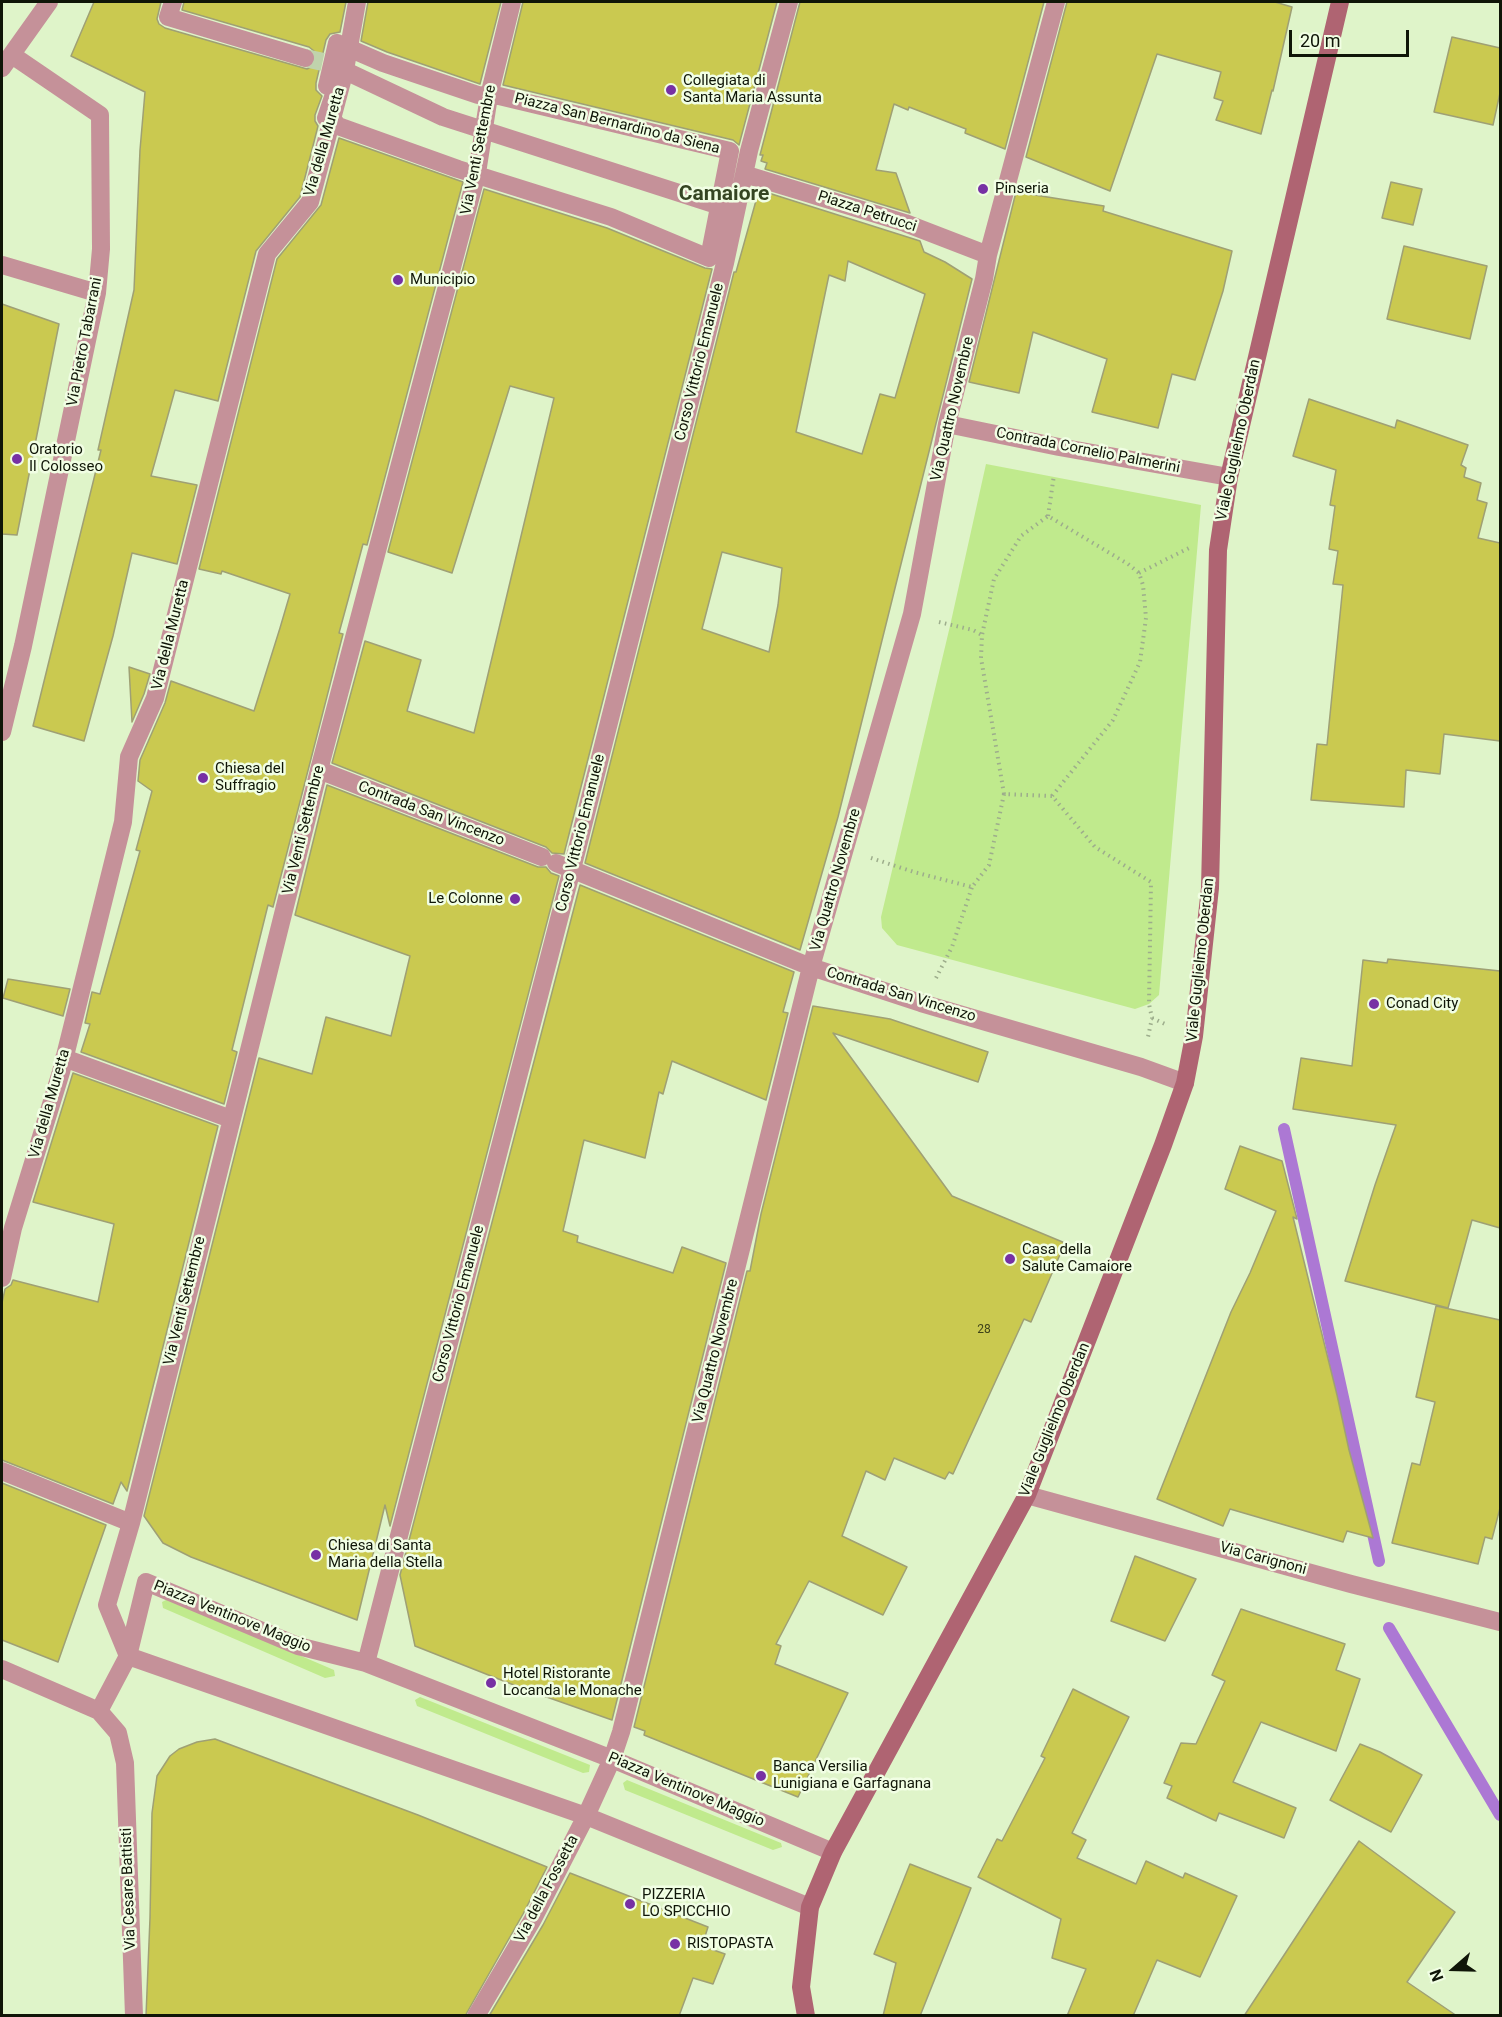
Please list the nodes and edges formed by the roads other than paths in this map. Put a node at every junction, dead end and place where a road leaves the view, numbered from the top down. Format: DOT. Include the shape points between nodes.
graph roads {
  1 [pos="49,2"];
  2 [pos="174,2"];
  3 [pos="357,2"];
  4 [pos="512,2"];
  5 [pos="789,2"];
  6 [pos="1056,2"];
  7 [pos="1340,2"];
  8 [pos="350,48"];
  9 [pos="304,58"];
  10 [pos="7,61"];
  11 [pos="338,67"];
  12 [pos="489,96"];
  13 [pos="333,120"];
  14 [pos="484,130"];
  15 [pos="477,173"];
  16 [pos="744,174"];
  17 [pos="728,208"];
  18 [pos="988,255"];
  19 [pos="2,265"];
  20 [pos="97,293"];
  21 [pos="947,424"];
  22 [pos="1229,477"];
  23 [pos="2,732"];
  24 [pos="319,770"];
  25 [pos="557,863"];
  26 [pos="811,967"];
  27 [pos="64,1058"];
  28 [pos="1185,1083"];
  29 [pos="231,1119"];
  30 [pos="2,1278"];
  31 [pos="2,1471"];
  32 [pos="1027,1495"];
  33 [pos="131,1523"];
  34 [pos="1500,1622"];
  35 [pos="128,1656"];
  36 [pos="366,1663"];
  37 [pos="2,1669"];
  38 [pos="99,1711"];
  39 [pos="612,1758"];
  40 [pos="586,1816"];
  41 [pos="833,1852"];
  42 [pos="810,1907"];
  43 [pos="134,2016"];
  44 [pos="476,2016"];
  45 [pos="806,2016"];
  1 -- 10 [label="street, Via Pietro Tabarrani"];
  2 -- 9 [label="street" via="168,17"];
  3 -- 8 [label="street, Via della Muretta"];
  4 -- 12 [label="street, Via Venti Settembre"];
  5 -- 16 [label="street, Corso Vittorio Emanuele"];
  6 -- 18 [label="street, Via Quattro Novembre"];
  7 -- 22 [label="street, Viale Guglielmo Oberdan"];
  8 -- 11 [label="street, Via della Muretta"];
  8 -- 12 [label="street, Piazza San Bernardino da Siena" via="383,63"];
  10 -- 20 [label="street, Via Pietro Tabarrani" via="100,115 101,249"];
  11 -- 13 [label="street" via="327,86 336,88 326,118"];
  11 -- 14 [label="street" via="442,117"];
  12 -- 14 [label="street, Via Venti Settembre"];
  12 -- 17 [label="street, Piazza San Bernardino da Siena" via="730,152"];
  13 -- 15 [label="street, Piazza San Bernardino da Siena" via="338,126"];
  13 -- 27 [label="street, Via della Muretta" via="310,202 267,254 155,698 129,757 123,822"];
  14 -- 15 [label="street, Via Venti Settembre"];
  14 -- 17 [label="street"];
  15 -- 17 [label="street, Piazza San Bernardino da Siena" via="612,217 709,258"];
  15 -- 24 [label="street, Via Venti Settembre"];
  16 -- 17 [label="street, Corso Vittorio Emanuele"];
  16 -- 18 [label="street, Piazza Petrucci" via="905,223"];
  17 -- 25 [label="street, Corso Vittorio Emanuele" via="725,263"];
  18 -- 21 [label="street, Via Quattro Novembre"];
  19 -- 20 [label="street"];
  20 -- 23 [label="street, Via Pietro Tabarrani"];
  21 -- 22 [label="street, Contrada Cornelio Palmerini"];
  21 -- 26 [label="street, Via Quattro Novembre" via="912,614"];
  22 -- 28 [label="street, Viale Guglielmo Oberdan" via="1218,550 1210,888"];
  24 -- 25 [label="street, Contrada San Vincenzo"];
  24 -- 29 [label="street, Via Venti Settembre"];
  25 -- 26 [label="street, Contrada San Vincenzo"];
  25 -- 36 [label="street, Corso Vittorio Emanuele"];
  26 -- 28 [label="street, Contrada San Vincenzo"];
  26 -- 39 [label="street, Via Quattro Novembre"];
  27 -- 29 [label="street"];
  27 -- 30 [label="street, Via della Muretta"];
  28 -- 32 [label="street, Viale Guglielmo Oberdan"];
  29 -- 33 [label="street, Via Venti Settembre"];
  31 -- 33 [label="street"];
  32 -- 34 [label="street, Via Carignoni"];
  32 -- 41 [label="street, Viale Guglielmo Oberdan"];
  33 -- 35 [label="street, Via Venti Settembre" via="107,1605"];
  35 -- 36 [label="street, Piazza Ventinove Maggio" via="146,1582 298,1646"];
  35 -- 38 [label="street"];
  35 -- 40 [label="street"];
  36 -- 39 [label="street, Piazza Ventinove Maggio"];
  37 -- 38 [label="street"];
  38 -- 43 [label="street, Via Cesare Battisti" via="118,1733 125,1763"];
  39 -- 40 [label="street, Via della Fossetta"];
  39 -- 41 [label="street, Piazza Ventinove Maggio"];
  40 -- 42 [label="street"];
  40 -- 44 [label="street, Via della Fossetta" via="533,1919"];
  41 -- 42 [label="street, Viale Guglielmo Oberdan"];
  42 -- 45 [label="street, Viale Guglielmo Oberdan" via="801,1987"];
}
